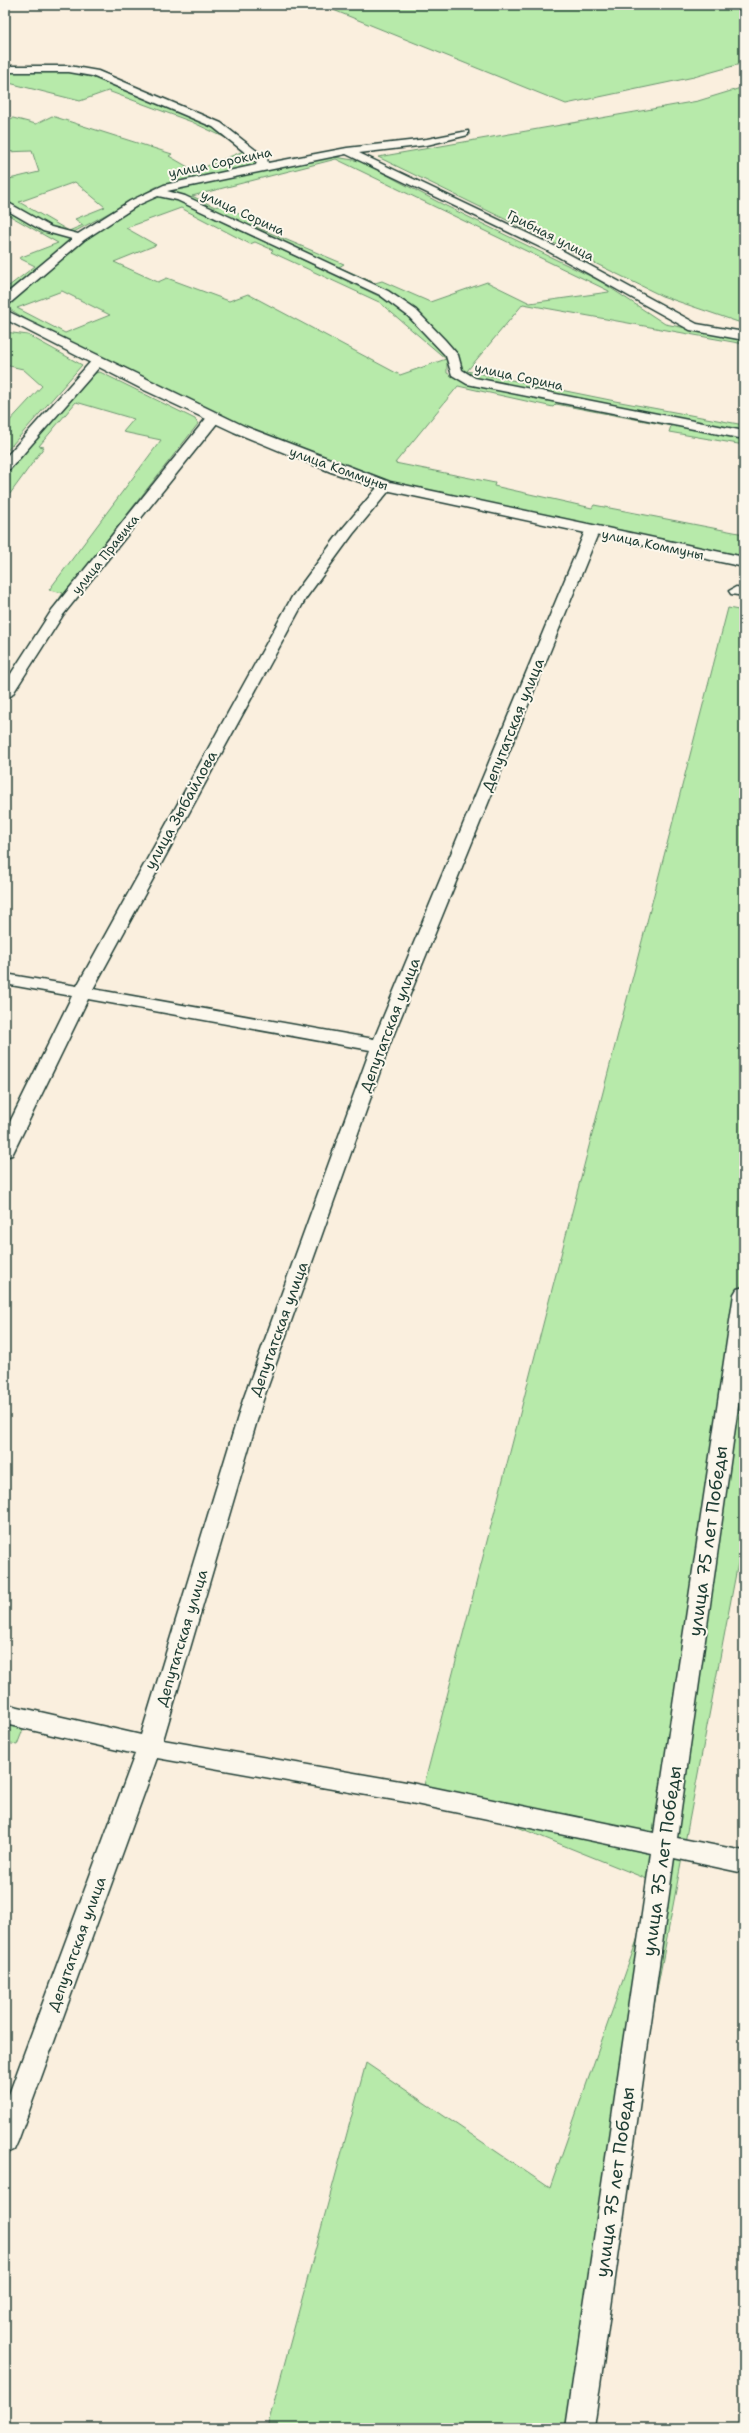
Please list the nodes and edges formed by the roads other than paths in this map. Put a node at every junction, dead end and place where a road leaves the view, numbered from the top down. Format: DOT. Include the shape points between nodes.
graph roads {
  1 [pos="5,69"];
  2 [pos="464,133"];
  3 [pos="347,151"];
  4 [pos="261,167"];
  5 [pos="156,192"];
  6 [pos="5,204"];
  7 [pos="80,238"];
  8 [pos="5,301"];
  9 [pos="5,314"];
  10 [pos="744,336"];
  11 [pos="98,361"];
  12 [pos="213,419"];
  13 [pos="744,435"];
  14 [pos="5,466"];
  15 [pos="386,486"];
  16 [pos="592,531"];
  17 [pos="744,562"];
  18 [pos="5,695"];
  19 [pos="5,979"];
  20 [pos="82,993"];
  21 [pos="380,1046"];
  22 [pos="5,1151"];
  23 [pos="744,1294"];
  24 [pos="5,1714"];
  25 [pos="149,1747"];
  26 [pos="664,1845"];
  27 [pos="744,1862"];
  28 [pos="5,2141"];
  29 [pos="580,2428"];
  1 -- 4 [label="street" via="74,69 108,79 217,125 263,161"];
  2 -- 3 [label="street, улица Сорокина" via="427,142"];
  3 -- 4 [label="street, улица Сорокина"];
  3 -- 10 [label="street, Грибная улица" via="550,248 694,327"];
  4 -- 5 [label="street, улица Сорокина" via="185,182"];
  5 -- 7 [label="street, улица Сорокина"];
  5 -- 13 [label="street, улица Сорина" via="181,198 389,296 412,312 452,355 456,372 471,381"];
  6 -- 7 [label="street" via="47,229"];
  7 -- 8 [label="street, улица Сорокина"];
  9 -- 11 [label="street, улица Коммуны"];
  11 -- 12 [label="street, улица Коммуны"];
  11 -- 14 [label="street"];
  12 -- 15 [label="street, улица Коммуны"];
  12 -- 18 [label="street, улица Правика" via="57,613"];
  15 -- 16 [label="street, улица Коммуны"];
  15 -- 20 [label="street, улица Зыбайлова" via="348,531 299,597"];
  16 -- 17 [label="street, улица Коммуны"];
  16 -- 21 [label="street, Депутатская улица"];
  19 -- 20 [label="street"];
  20 -- 21 [label="street"];
  20 -- 22 [label="street, улица Зыбайлова"];
  21 -- 25 [label="street, Депутатская улица" via="253,1400"];
  23 -- 26 [label="street, улица 75 лет Победы"];
  24 -- 25 [label="street"];
  25 -- 26 [label="street" via="406,1792"];
  25 -- 28 [label="street, Депутатская улица"];
  26 -- 27 [label="street"];
  26 -- 29 [label="street, улица 75 лет Победы"];
}
